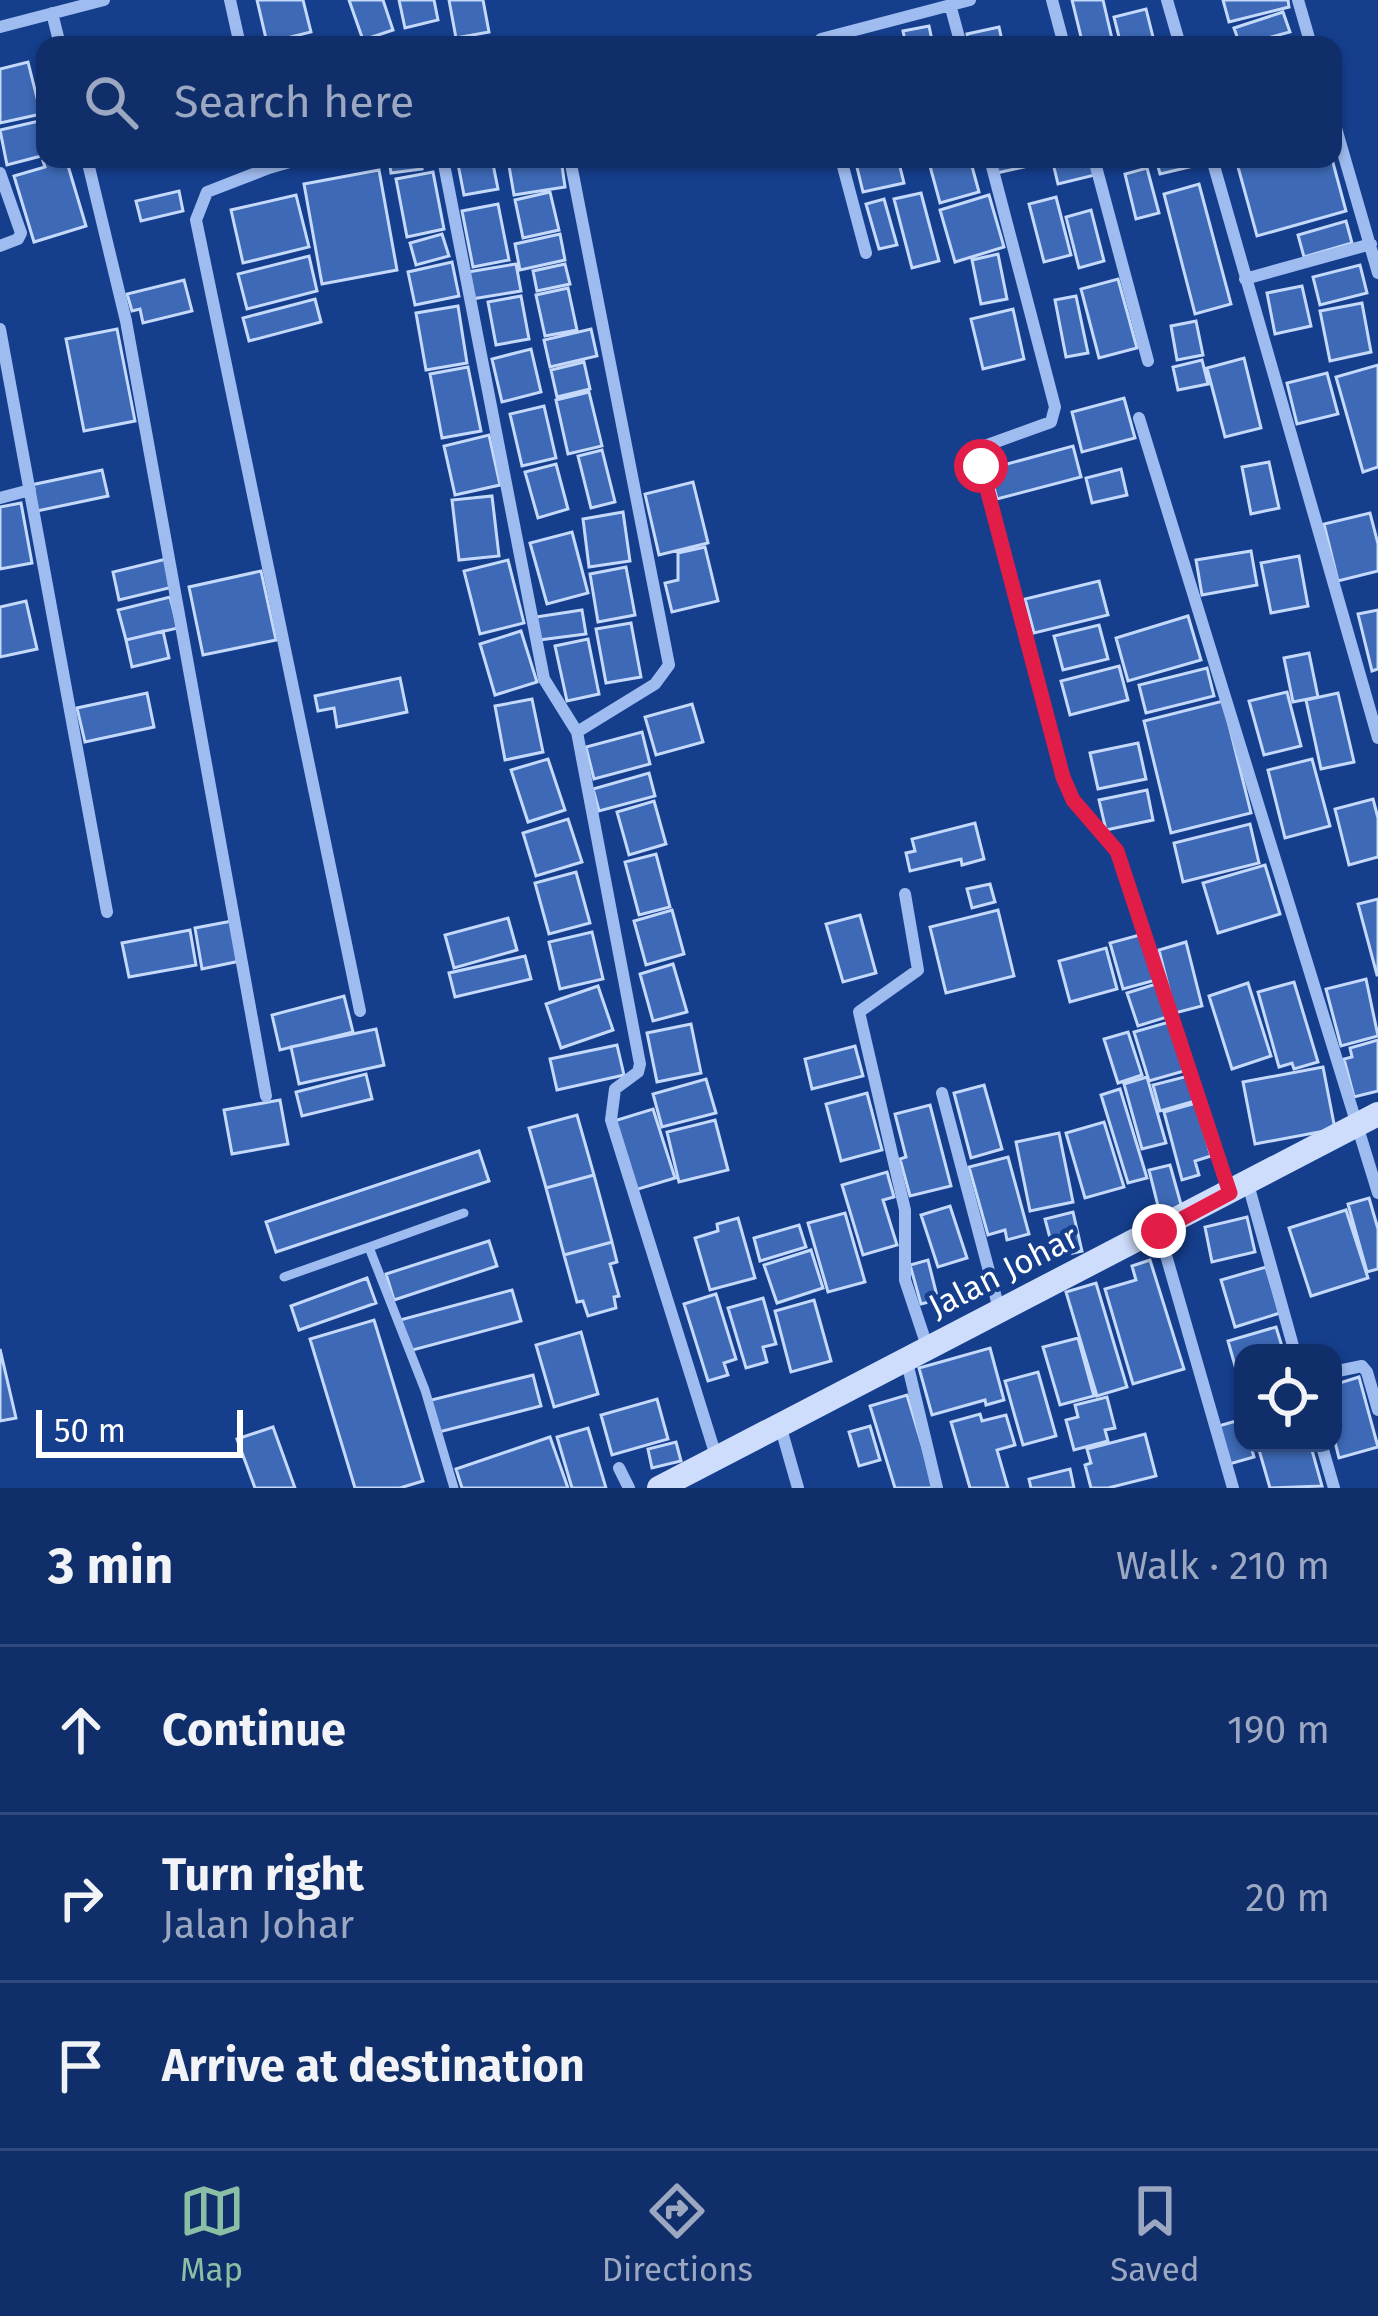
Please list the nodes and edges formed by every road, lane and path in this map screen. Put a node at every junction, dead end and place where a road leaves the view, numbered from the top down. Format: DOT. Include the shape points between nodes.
graph roads {
  1 [pos="104,0"];
  2 [pos="230,0"];
  3 [pos="970,0"];
  4 [pos="1052,0"];
  5 [pos="1167,0"];
  6 [pos="1298,0"];
  7 [pos="951,8"];
  8 [pos="52,13"];
  9 [pos="0,27"];
  10 [pos="58,36"];
  11 [pos="238,36"];
  12 [pos="834,36"];
  13 [pos="959,36"];
  14 [pos="1062,36"];
  15 [pos="1177,36"];
  16 [pos="1309,36"];
  17 [pos="1342,148"];
  18 [pos="89,168"];
  19 [pos="258,168"];
  20 [pos="445,168"];
  21 [pos="572,168"];
  22 [pos="843,168"];
  23 [pos="992,168"];
  24 [pos="1096,168"];
  25 [pos="1214,168"];
  26 [pos="0,173"];
  27 [pos="1371,244"];
  28 [pos="0,246"];
  29 [pos="866,253"];
  30 [pos="1378,273"];
  31 [pos="1245,279"];
  32 [pos="0,329"];
  33 [pos="1148,361"];
  34 [pos="1139,418"];
  35 [pos="31,490"];
  36 [pos="0,498"];
  37 [pos="578,732"];
  38 [pos="1378,738"];
  39 [pos="904,894"];
  40 [pos="107,912"];
  41 [pos="360,1011"];
  42 [pos="942,1093"];
  43 [pos="266,1096"];
  44 [pos="1368,1120"];
  45 [pos="1239,1189"];
  46 [pos="1378,1193"];
  47 [pos="464,1213"];
  48 [pos="1159,1231"];
  49 [pos="373,1246"];
  50 [pos="284,1276"];
  51 [pos="999,1309"];
  52 [pos="1292,1344"];
  53 [pos="917,1352"];
  54 [pos="1342,1370"];
  55 [pos="1378,1410"];
  56 [pos="779,1424"];
  57 [pos="1324,1452"];
  58 [pos="716,1456"];
  59 [pos="619,1468"];
  60 [pos="454,1488"];
  61 [pos="629,1488"];
  62 [pos="659,1488"];
  63 [pos="798,1488"];
  64 [pos="938,1488"];
  65 [pos="1233,1488"];
  66 [pos="1334,1488"];
  1 -- 8 [label="street"];
  2 -- 11 [label="street"];
  3 -- 7 [label="street"];
  4 -- 14 [label="street"];
  5 -- 15 [label="street"];
  6 -- 16 [label="street"];
  7 -- 12 [label="street"];
  7 -- 13 [label="street"];
  8 -- 9 [label="street"];
  8 -- 10 [label="street"];
  17 -- 27 [label="street"];
  18 -- 43 [label="street" via="135,368"];
  19 -- 41 [label="street" via="207,192 196,220"];
  20 -- 37 [label="street" via="544,679"];
  21 -- 37 [label="street" via="669,665 655,684"];
  22 -- 29 [label="street"];
  23 -- 45 [label="street" via="1055,407 1052,422 982,447 981,466 1063,777 1117,851"];
  24 -- 33 [label="street"];
  25 -- 31 [label="street"];
  26 -- 28 [label="street" via="21,233"];
  27 -- 30 [label="street"];
  27 -- 31 [label="street"];
  31 -- 38 [label="street"];
  32 -- 35 [label="street"];
  34 -- 44 [label="street"];
  35 -- 36 [label="street"];
  35 -- 40 [label="street"];
  37 -- 58 [label="street" via="640,1064 615,1089 611,1120"];
  39 -- 53 [label="street" via="918,970 859,1012 905,1210"];
  42 -- 51 [label="street"];
  44 -- 45 [label="street, Jalan Johar"];
  44 -- 46 [label="street"];
  45 -- 48 [label="street, Jalan Johar"];
  45 -- 52 [label="street"];
  47 -- 49 [label="lane"];
  48 -- 51 [label="street, Jalan Johar"];
  48 -- 65 [label="street"];
  49 -- 50 [label="lane"];
  49 -- 60 [label="lane" via="370,1256 425,1390"];
  51 -- 53 [label="street, Jalan Johar"];
  53 -- 56 [label="street, Jalan Johar"];
  53 -- 64 [label="street"];
  54 -- 55 [label="street" via="1362,1366"];
  56 -- 58 [label="street, Jalan Johar"];
  56 -- 63 [label="street"];
  57 -- 66 [label="street"];
  58 -- 62 [label="street, Jalan Johar"];
  59 -- 61 [label="street"];
}
